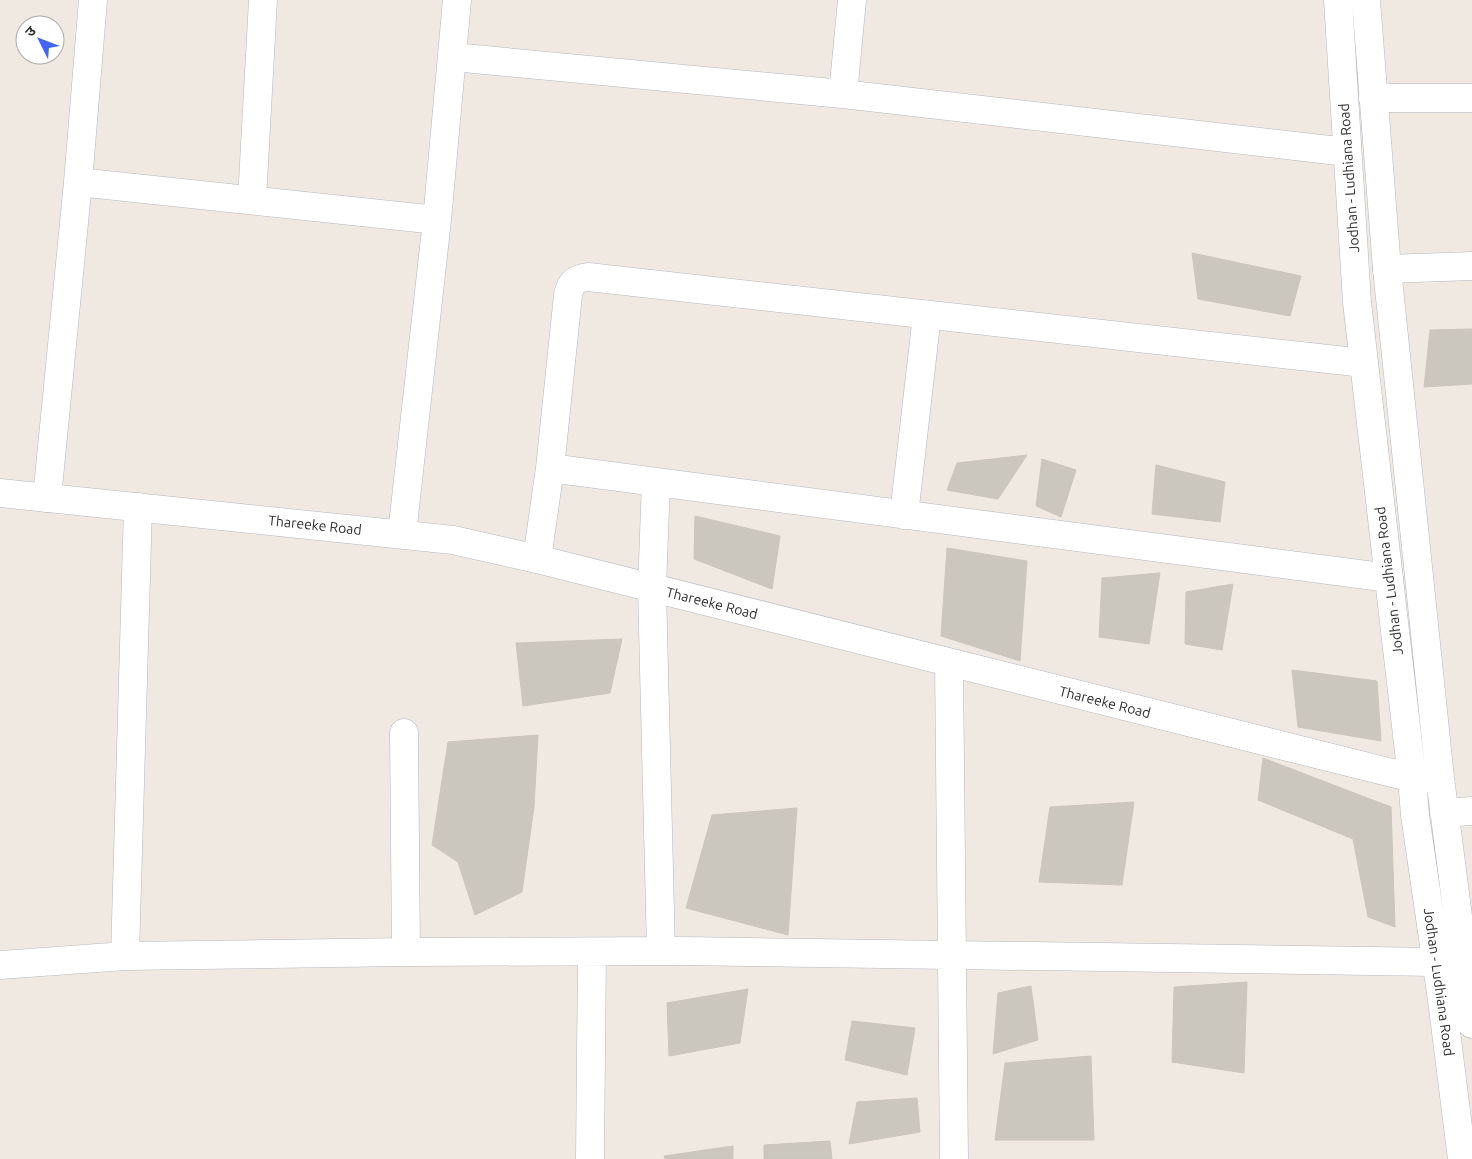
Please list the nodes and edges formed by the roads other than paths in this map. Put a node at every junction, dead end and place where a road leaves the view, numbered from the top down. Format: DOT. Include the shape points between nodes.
graph roads {
  1 [pos="93,0"];
  2 [pos="263,0"];
  3 [pos="457,0"];
  4 [pos="852,0"];
  5 [pos="1338,0"];
  6 [pos="1366,0"];
  7 [pos="453,57"];
  8 [pos="843,94"];
  9 [pos="1374,98"];
  10 [pos="1472,98"];
  11 [pos="1347,152"];
  12 [pos="78,182"];
  13 [pos="252,200"];
  14 [pos="437,220"];
  15 [pos="1472,266"];
  16 [pos="1387,269"];
  17 [pos="927,315"];
  18 [pos="1364,363"];
  19 [pos="550,468"];
  20 [pos="656,482"];
  21 [pos="0,493"];
  22 [pos="47,498"];
  23 [pos="138,507"];
  24 [pos="904,515"];
  25 [pos="402,534"];
  26 [pos="537,559"];
  27 [pos="1389,578"];
  28 [pos="652,588"];
  29 [pos="949,663"];
  30 [pos="404,734"];
  31 [pos="1412,778"];
  32 [pos="1440,778"];
  33 [pos="1472,811"];
  34 [pos="1444,813"];
  35 [pos="661,951"];
  36 [pos="406,952"];
  37 [pos="592,952"];
  38 [pos="952,954"];
  39 [pos="125,956"];
  40 [pos="1436,962"];
  41 [pos="0,965"];
  42 [pos="1472,1024"];
  43 [pos="590,1159"];
  44 [pos="954,1159"];
  45 [pos="1462,1159"];
  1 -- 12 [label="street"];
  2 -- 13 [label="street"];
  3 -- 7 [label="street"];
  4 -- 8 [label="street"];
  5 -- 11 [label="street, Jodhan - Ludhiana Road"];
  6 -- 9 [label="street, Jodhan - Ludhiana Road"];
  7 -- 8 [label="street"];
  7 -- 14 [label="street"];
  8 -- 11 [label="street"];
  9 -- 10 [label="street"];
  9 -- 16 [label="street, Jodhan - Ludhiana Road"];
  11 -- 18 [label="street, Jodhan - Ludhiana Road"];
  12 -- 13 [label="street"];
  12 -- 22 [label="street"];
  13 -- 14 [label="street"];
  14 -- 25 [label="street"];
  15 -- 16 [label="street"];
  16 -- 32 [label="street, Jodhan - Ludhiana Road"];
  17 -- 18 [label="street"];
  17 -- 19 [label="street" via="588,276 577,279 570,285 568,295"];
  17 -- 24 [label="street"];
  18 -- 27 [label="street, Jodhan - Ludhiana Road"];
  19 -- 20 [label="street"];
  19 -- 26 [label="street"];
  20 -- 24 [label="street"];
  20 -- 28 [label="street"];
  21 -- 22 [label="street, Thareeke Road"];
  22 -- 23 [label="street, Thareeke Road"];
  23 -- 25 [label="street, Thareeke Road"];
  23 -- 39 [label="street"];
  24 -- 27 [label="street"];
  25 -- 26 [label="street, Thareeke Road" via="453,540"];
  26 -- 28 [label="street, Thareeke Road"];
  27 -- 31 [label="street, Jodhan - Ludhiana Road"];
  28 -- 29 [label="street, Thareeke Road"];
  28 -- 35 [label="street"];
  29 -- 31 [label="street, Thareeke Road"];
  29 -- 38 [label="street"];
  30 -- 36 [label="street"];
  31 -- 32 [label="street, Thareeke Road"];
  31 -- 40 [label="street, Jodhan - Ludhiana Road"];
  32 -- 34 [label="street, Jodhan - Ludhiana Road"];
  33 -- 34 [label="street"];
  34 -- 42 [label="street, Jodhan - Ludhiana Road"];
  35 -- 37 [label="street"];
  35 -- 38 [label="street"];
  36 -- 37 [label="street"];
  36 -- 39 [label="street"];
  37 -- 43 [label="street"];
  38 -- 40 [label="street"];
  38 -- 44 [label="street"];
  39 -- 41 [label="street"];
  40 -- 45 [label="street, Jodhan - Ludhiana Road"];
}
